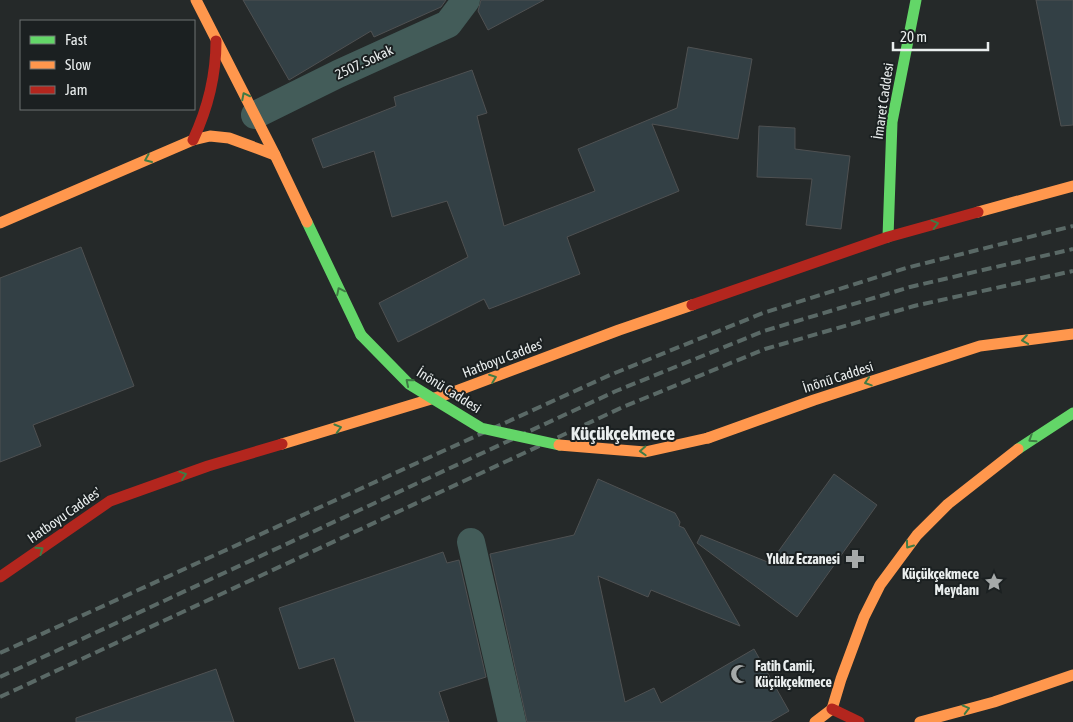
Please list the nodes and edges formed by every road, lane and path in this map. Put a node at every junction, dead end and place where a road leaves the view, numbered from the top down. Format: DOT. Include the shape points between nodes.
graph roads {
  1 [pos="196,0"];
  2 [pos="466,0"];
  3 [pos="916,0"];
  4 [pos="216,40"];
  5 [pos="255,115"];
  6 [pos="193,140"];
  7 [pos="275,155"];
  8 [pos="1073,186"];
  9 [pos="0,223"];
  10 [pos="888,237"];
  11 [pos="1073,334"];
  12 [pos="1073,413"];
  13 [pos="471,542"];
  14 [pos="0,577"];
  15 [pos="1073,676"];
  16 [pos="832,709"];
  17 [pos="512,722"];
  18 [pos="815,722"];
  19 [pos="859,722"];
  20 [pos="920,722"];
  1 -- 4 [label="street, İnönü Caddesi"];
  2 -- 5 [label="street, 2507. Sokak" via="448,24"];
  3 -- 10 [label="street, İmaret Caddesi" via="892,122"];
  5 -- 4 [label="street, İnönü Caddesi, one-way"];
  4 -- 6 [label="street" via="217,64 212,90"];
  5 -- 7 [label="street, İnönü Caddesi"];
  6 -- 7 [label="street" via="212,136 230,138"];
  6 -- 9 [label="street, one-way"];
  11 -- 7 [label="street, İnönü Caddesi, one-way, bridge" via="980,346 708,438 645,452 560,445 481,428 409,384 361,335"];
  10 -- 8 [label="street, Hatboyu Caddes', one-way"];
  14 -- 10 [label="street, Hatboyu Caddes', one-way" via="110,501 208,466 451,393 619,330"];
  12 -- 16 [label="street, one-way" via="987,472 917,535 880,585 864,617"];
  13 -- 17 [label="street"];
  20 -- 15 [label="street, one-way"];
  16 -- 18 [label="street"];
  16 -- 19 [label="street"];
}
